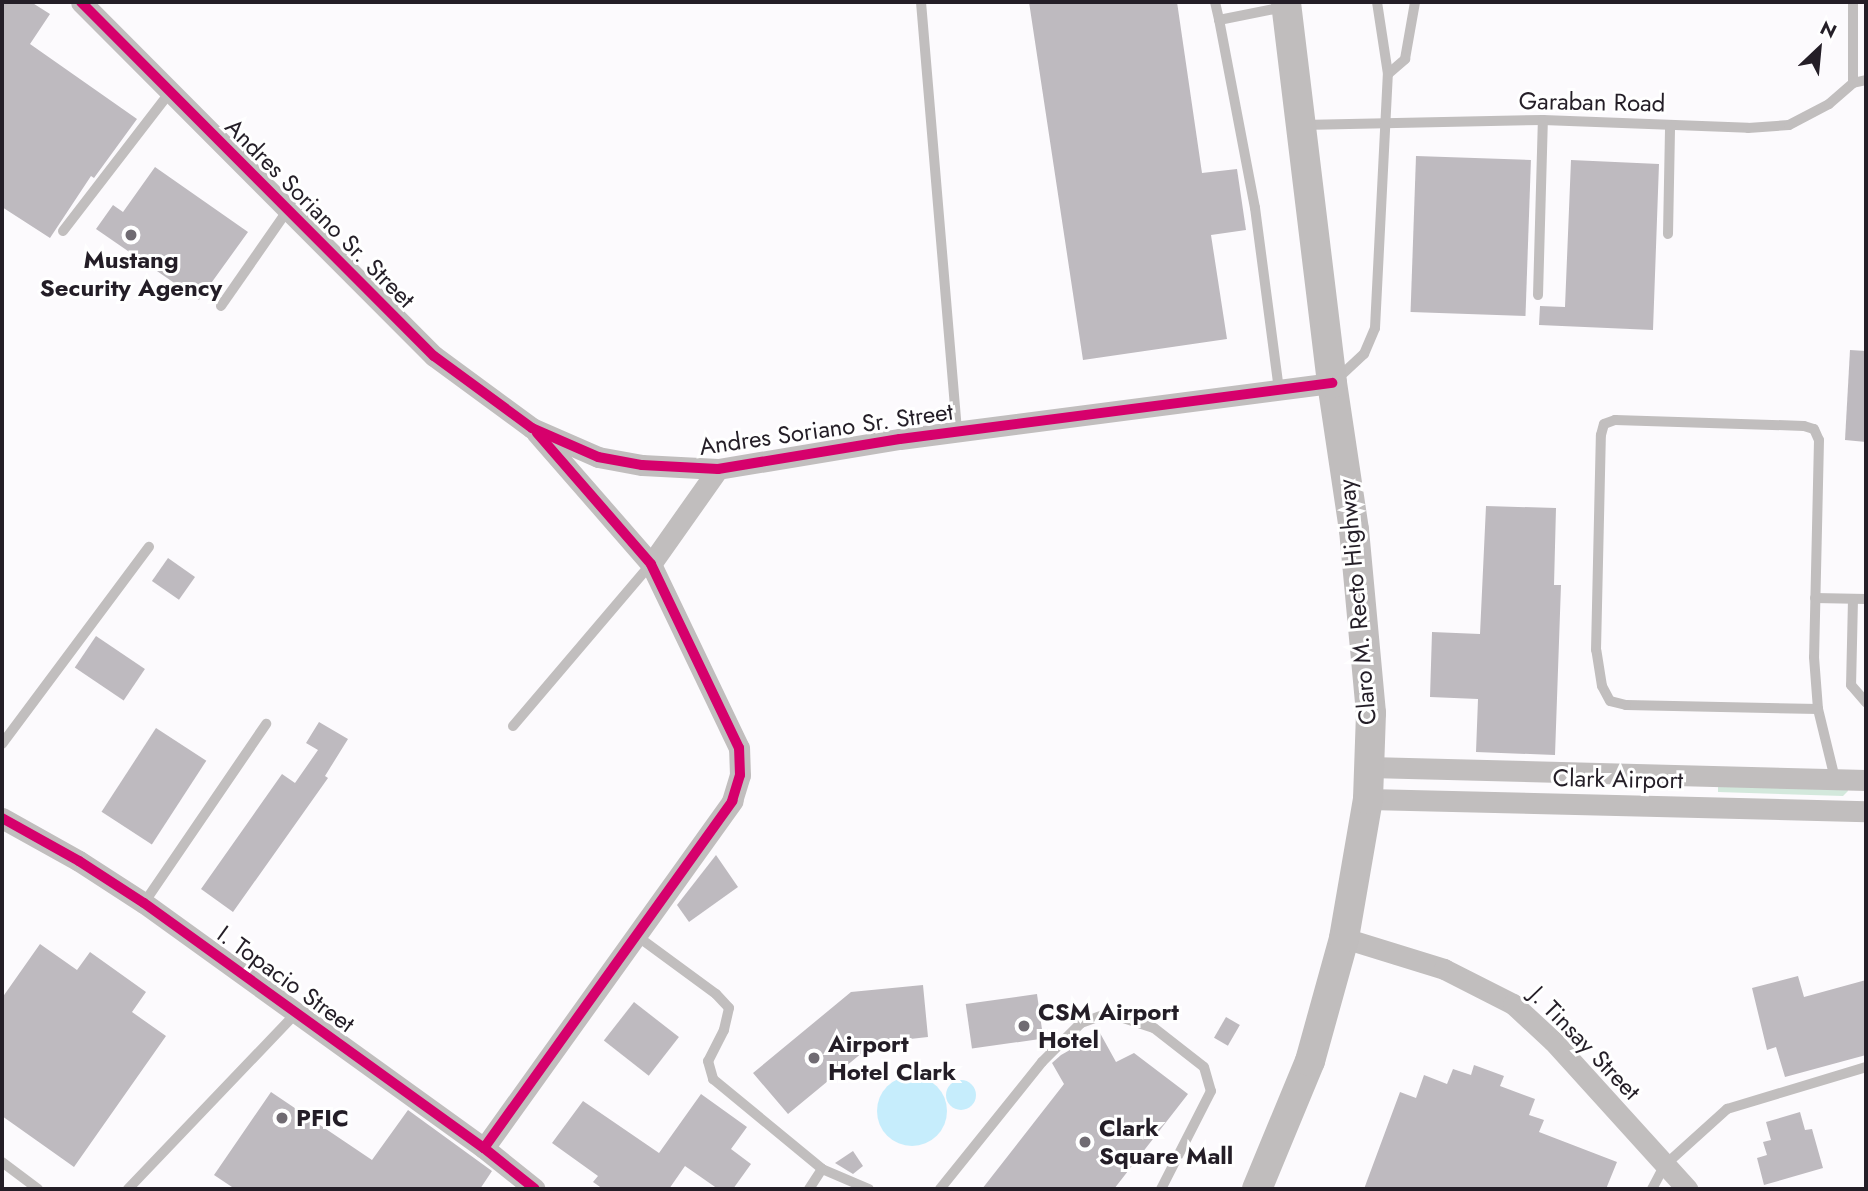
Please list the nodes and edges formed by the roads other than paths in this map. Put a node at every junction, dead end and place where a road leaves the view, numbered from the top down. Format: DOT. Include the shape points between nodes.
graph roads {
  1 [pos="81,2"];
  2 [pos="921,2"];
  3 [pos="1215,2"];
  4 [pos="1377,2"];
  5 [pos="1415,2"];
  6 [pos="1853,2"];
  7 [pos="1286,4"];
  8 [pos="1219,20"];
  9 [pos="1388,74"];
  10 [pos="1866,80"];
  11 [pos="1853,83"];
  12 [pos="170,92"];
  13 [pos="1543,120"];
  14 [pos="1386,122"];
  15 [pos="1302,125"];
  16 [pos="1670,125"];
  17 [pos="287,211"];
  18 [pos="63,231"];
  19 [pos="1668,234"];
  20 [pos="1538,295"];
  21 [pos="221,306"];
  22 [pos="1332,383"];
  23 [pos="1279,390"];
  24 [pos="532,428"];
  25 [pos="957,433"];
  26 [pos="718,470"];
  27 [pos="149,547"];
  28 [pos="652,564"];
  29 [pos="1815,598"];
  30 [pos="1853,599"];
  31 [pos="1866,599"];
  32 [pos="1866,702"];
  33 [pos="1818,709"];
  34 [pos="266,724"];
  35 [pos="513,726"];
  36 [pos="2,744"];
  37 [pos="1369,767"];
  38 [pos="1835,779"];
  39 [pos="1863,780"];
  40 [pos="1368,799"];
  41 [pos="1863,811"];
  42 [pos="2,818"];
  43 [pos="144,903"];
  44 [pos="636,936"];
  45 [pos="1344,938"];
  46 [pos="296,1013"];
  47 [pos="1866,1067"];
  48 [pos="484,1148"];
  49 [pos="2,1162"];
  50 [pos="1665,1166"];
  51 [pos="822,1169"];
  52 [pos="38,1189"];
  53 [pos="128,1189"];
  54 [pos="535,1189"];
  55 [pos="809,1189"];
  56 [pos="869,1189"];
  57 [pos="940,1189"];
  58 [pos="1161,1189"];
  59 [pos="1257,1189"];
  60 [pos="1652,1189"];
  61 [pos="1687,1189"];
  1 -- 12 [label="street, Andres Soriano Sr. Street"];
  2 -- 25 [label="lane"];
  3 -- 8 [label="lane"];
  4 -- 9 [label="lane"];
  5 -- 9 [label="lane" via="1405,59"];
  6 -- 11 [label="lane"];
  7 -- 8 [label="lane"];
  7 -- 15 [label="main road, Claro M. Recto Highway"];
  8 -- 23 [label="lane" via="1255,208"];
  9 -- 14 [label="lane"];
  10 -- 11 [label="lane, Garaban Road"];
  11 -- 16 [label="lane, Garaban Road" via="1829,104 1788,125"];
  12 -- 17 [label="street, Andres Soriano Sr. Street"];
  12 -- 18 [label="lane"];
  13 -- 14 [label="lane, Garaban Road"];
  13 -- 16 [label="lane, Garaban Road"];
  13 -- 20 [label="lane"];
  14 -- 15 [label="lane, Garaban Road"];
  14 -- 22 [label="lane" via="1375,328 1364,354"];
  15 -- 22 [label="main road, Claro M. Recto Highway"];
  16 -- 19 [label="lane"];
  17 -- 21 [label="lane"];
  17 -- 24 [label="street, Andres Soriano Sr. Street" via="434,356"];
  22 -- 23 [label="street, Andres Soriano Sr. Street"];
  22 -- 37 [label="main road, Claro M. Recto Highway" via="1361,593 1371,713"];
  23 -- 25 [label="street, Andres Soriano Sr. Street"];
  24 -- 26 [label="street, Andres Soriano Sr. Street" via="598,457"];
  24 -- 28 [label="street"];
  25 -- 26 [label="street, Andres Soriano Sr. Street"];
  26 -- 28 [label="street"];
  27 -- 36 [label="lane"];
  28 -- 35 [label="lane"];
  28 -- 44 [label="street" via="739,748 740,775 732,800"];
  29 -- 30 [label="lane"];
  29 -- 33 [label="lane"];
  29 -- 33 [label="lane" via="1819,440 1814,429 1615,420 1604,424 1595,650 1609,701"];
  30 -- 31 [label="lane"];
  30 -- 32 [label="lane" via="1851,685"];
  33 -- 38 [label="lane"];
  34 -- 43 [label="lane"];
  37 -- 38 [label="street, Clark Airport"];
  37 -- 40 [label="main road, Claro M. Recto Highway"];
  38 -- 39 [label="street, Clark Airport"];
  39 -- 41 [label="street"];
  40 -- 41 [label="street, Clark Airport"];
  40 -- 45 [label="main road, Claro M. Recto Highway"];
  42 -- 43 [label="street, I. Topacio Street"];
  43 -- 46 [label="street, I. Topacio Street"];
  44 -- 48 [label="street"];
  44 -- 51 [label="lane" via="716,994 729,1009 708,1061 713,1079"];
  45 -- 50 [label="street, J. Tinsay Street" via="1444,969 1513,1004 1553,1041"];
  45 -- 59 [label="main road, Claro M. Recto Highway" via="1310,1060"];
  46 -- 48 [label="street, I. Topacio Street"];
  46 -- 53 [label="lane"];
  47 -- 50 [label="lane" via="1727,1109"];
  48 -- 54 [label="street, I. Topacio Street"];
  49 -- 52 [label="lane"];
  50 -- 60 [label="lane"];
  50 -- 61 [label="street, J. Tinsay Street"];
  51 -- 55 [label="lane"];
  51 -- 56 [label="lane"];
  57 -- 58 [label="lane" via="1042,1062 1081,1023 1108,1013 1154,1028 1204,1066 1211,1091"];
}
